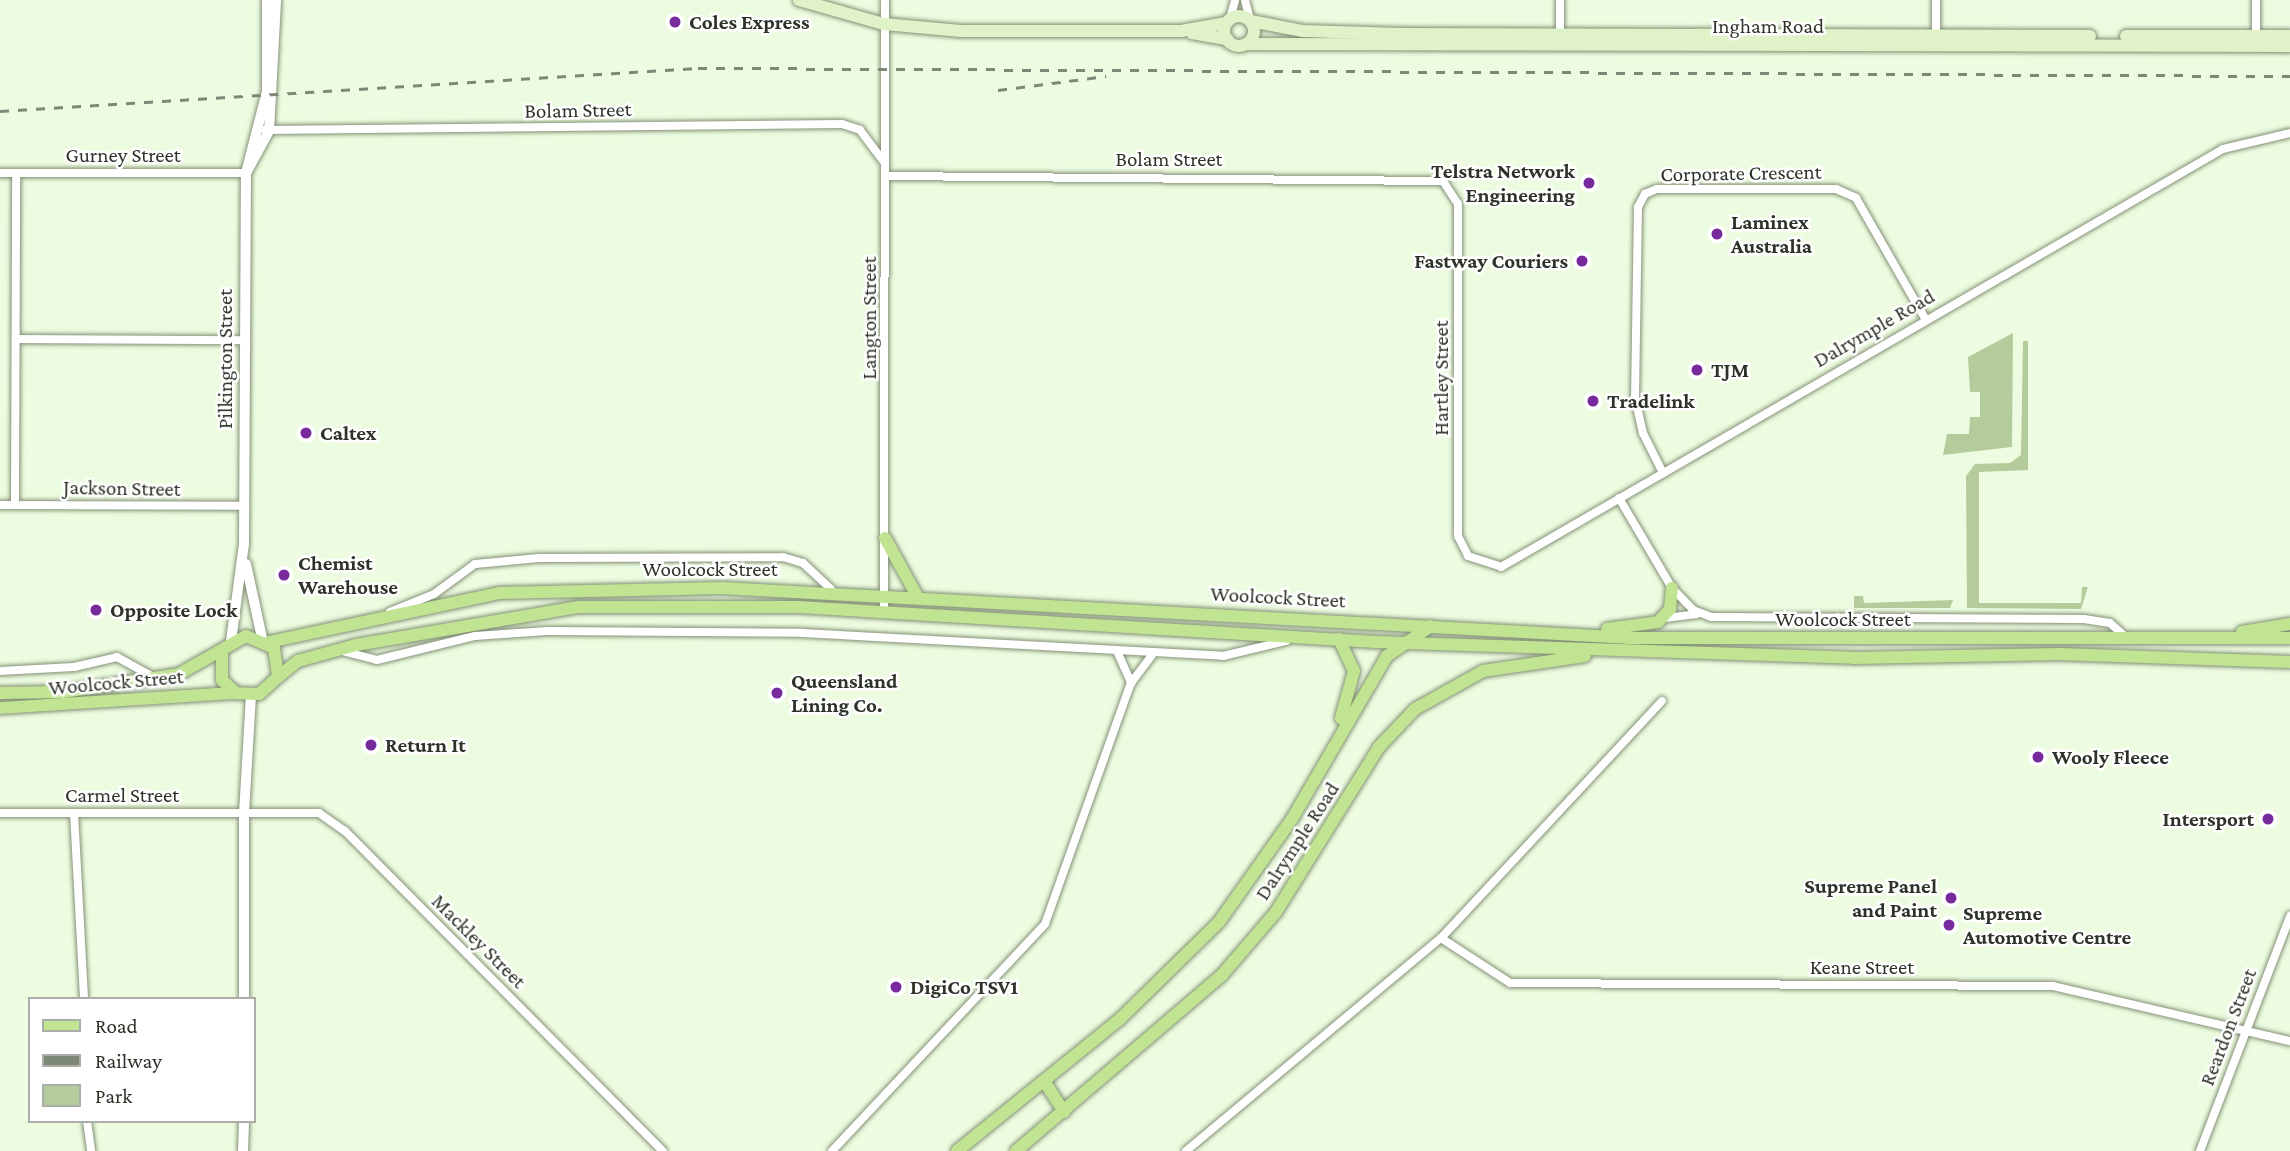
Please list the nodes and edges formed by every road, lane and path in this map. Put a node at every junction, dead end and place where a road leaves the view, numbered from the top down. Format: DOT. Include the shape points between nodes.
graph roads {
  1 [pos="267,0"];
  2 [pos="276,0"];
  3 [pos="799,0"];
  4 [pos="885,0"];
  5 [pos="1235,0"];
  6 [pos="1245,0"];
  7 [pos="1560,0"];
  8 [pos="1936,0"];
  9 [pos="2256,0"];
  10 [pos="1251,20"];
  11 [pos="1228,21"];
  12 [pos="884,24"];
  13 [pos="1181,31"];
  14 [pos="2290,36"];
  15 [pos="1227,39"];
  16 [pos="1560,40"];
  17 [pos="1936,40"];
  18 [pos="2256,41"];
  19 [pos="1246,44"];
  20 [pos="2290,46"];
  21 [pos="263,129"];
  22 [pos="2290,133"];
  23 [pos="883,160"];
  24 [pos="0,173"];
  25 [pos="16,173"];
  26 [pos="246,173"];
  27 [pos="887,176"];
  28 [pos="1449,185"];
  29 [pos="1926,320"];
  30 [pos="16,339"];
  31 [pos="244,340"];
  32 [pos="1663,473"];
  33 [pos="1619,498"];
  34 [pos="15,504"];
  35 [pos="0,505"];
  36 [pos="243,506"];
  37 [pos="885,538"];
  38 [pos="243,544"];
  39 [pos="1481,564"];
  40 [pos="1672,588"];
  41 [pos="831,589"];
  42 [pos="884,592"];
  43 [pos="916,594"];
  44 [pos="884,613"];
  45 [pos="1703,615"];
  46 [pos="380,616"];
  47 [pos="1665,618"];
  48 [pos="2290,624"];
  49 [pos="1435,625"];
  50 [pos="1547,632"];
  51 [pos="1317,638"];
  52 [pos="2217,638"];
  53 [pos="2290,638"];
  54 [pos="1339,639"];
  55 [pos="2128,639"];
  56 [pos="265,640"];
  57 [pos="231,641"];
  58 [pos="1403,641"];
  59 [pos="1437,643"];
  60 [pos="337,649"];
  61 [pos="1117,651"];
  62 [pos="1652,651"];
  63 [pos="222,652"];
  64 [pos="1154,653"];
  65 [pos="2290,662"];
  66 [pos="0,671"];
  67 [pos="278,677"];
  68 [pos="158,679"];
  69 [pos="1131,682"];
  70 [pos="0,693"];
  71 [pos="236,693"];
  72 [pos="251,696"];
  73 [pos="1662,701"];
  74 [pos="0,708"];
  75 [pos="1309,788"];
  76 [pos="0,813"];
  77 [pos="74,813"];
  78 [pos="244,813"];
  79 [pos="2290,916"];
  80 [pos="1441,938"];
  81 [pos="84,997"];
  82 [pos="244,997"];
  83 [pos="2245,1032"];
  84 [pos="2290,1041"];
  85 [pos="1044,1081"];
  86 [pos="1064,1112"];
  87 [pos="87,1123"];
  88 [pos="244,1123"];
  89 [pos="91,1151"];
  90 [pos="243,1151"];
  91 [pos="663,1151"];
  92 [pos="832,1151"];
  93 [pos="957,1151"];
  94 [pos="1016,1151"];
  95 [pos="1186,1151"];
  96 [pos="2200,1151"];
  1 -- 21 [label="street, Pilkington Street"];
  2 -- 21 [label="street, Pilkington Street"];
  3 -- 12 [label="main road"];
  4 -- 12 [label="street, Langton Street"];
  5 -- 11 [label="street"];
  6 -- 10 [label="street"];
  7 -- 16 [label="street"];
  8 -- 17 [label="street"];
  9 -- 18 [label="street"];
  10 -- 11 [label="main road, Ingham Road"];
  10 -- 16 [label="main road, Ingham Road" via="1303,31"];
  10 -- 19 [label="main road" via="1255,31"];
  11 -- 13 [label="main road"];
  11 -- 15 [label="main road"];
  12 -- 13 [label="main road" via="973,32"];
  12 -- 23 [label="street, Langton Street"];
  13 -- 15 [label="main road"];
  14 -- 18 [label="main road, Ingham Road"];
  15 -- 19 [label="main road, Ingham Road"];
  16 -- 17 [label="main road, Ingham Road"];
  16 -- 19 [label="main road, Ingham Road"];
  17 -- 18 [label="main road, Ingham Road"];
  18 -- 20 [label="main road, Ingham Road"];
  21 -- 23 [label="street, Bolam Street" via="842,124 860,130"];
  21 -- 26 [label="street, Pilkington Street"];
  22 -- 29 [label="street, Dalrymple Road" via="2223,149"];
  23 -- 27 [label="street, Langton Street"];
  24 -- 25 [label="street, Gurney Street"];
  25 -- 26 [label="street, Gurney Street"];
  25 -- 30 [label="street"];
  26 -- 31 [label="street, Pilkington Street"];
  27 -- 28 [label="street, Bolam Street" via="1429,177"];
  27 -- 37 [label="street, Langton Street"];
  28 -- 39 [label="street, Hartley Street" via="1458,204 1458,536"];
  29 -- 32 [label="street, Dalrymple Road"];
  29 -- 32 [label="street, Corporate Crescent" via="1856,198 1836,189 1657,189 1645,194 1637,207 1635,397 1643,433"];
  30 -- 31 [label="street"];
  30 -- 34 [label="street"];
  31 -- 36 [label="street, Pilkington Street"];
  32 -- 33 [label="street, Dalrymple Road"];
  33 -- 39 [label="street, Dalrymple Road" via="1508,565"];
  33 -- 40 [label="street"];
  34 -- 35 [label="street, Jackson Street"];
  34 -- 36 [label="street, Jackson Street"];
  36 -- 38 [label="street, Pilkington Street"];
  37 -- 42 [label="street, Langton Street"];
  37 -- 43 [label="main road"];
  38 -- 56 [label="street, Pilkington Street"];
  38 -- 57 [label="street, Pilkington Street"];
  40 -- 45 [label="street"];
  40 -- 47 [label="main road"];
  41 -- 42 [label="main road, Woolcock Street"];
  41 -- 46 [label="main road, Woolcock Street" via="551,589"];
  41 -- 46 [label="street" via="803,562 783,557 539,558 475,564 433,594"];
  42 -- 43 [label="main road, Woolcock Street"];
  42 -- 44 [label="street, Langton Street"];
  43 -- 49 [label="main road, Woolcock Street"];
  44 -- 51 [label="main road, Woolcock Street"];
  44 -- 60 [label="main road, Woolcock Street" via="579,607 458,622"];
  45 -- 47 [label="street"];
  45 -- 55 [label="street" via="2084,619 2110,623"];
  46 -- 56 [label="main road, Woolcock Street"];
  47 -- 50 [label="main road" via="1642,628"];
  48 -- 52 [label="main road"];
  49 -- 50 [label="main road, Woolcock Street"];
  49 -- 58 [label="main road, Dalrymple Road"];
  49 -- 59 [label="main road" via="1429,638"];
  50 -- 55 [label="main road, Woolcock Street"];
  51 -- 54 [label="main road, Woolcock Street"];
  51 -- 64 [label="street" via="1268,643 1239,656"];
  52 -- 53 [label="main road, Woolcock Street"];
  52 -- 55 [label="main road, Woolcock Street"];
  54 -- 58 [label="main road, Woolcock Street"];
  54 -- 75 [label="main road" via="1353,664 1353,693"];
  56 -- 57 [label="main road"];
  56 -- 67 [label="main road" via="278,655"];
  57 -- 63 [label="main road"];
  58 -- 59 [label="main road, Woolcock Street"];
  58 -- 75 [label="main road, Dalrymple Road" via="1387,656"];
  59 -- 62 [label="main road, Woolcock Street"];
  60 -- 61 [label="street" via="377,660 475,636 574,631 802,633"];
  60 -- 67 [label="main road, Woolcock Street" via="298,661"];
  61 -- 64 [label="street"];
  61 -- 69 [label="street"];
  62 -- 65 [label="main road, Woolcock Street"];
  62 -- 86 [label="main road, Dalrymple Road" via="1508,663 1459,681 1415,709 1380,747 1276,912 1221,976"];
  63 -- 68 [label="main road, Woolcock Street" via="191,670"];
  63 -- 71 [label="main road" via="222,680"];
  64 -- 69 [label="street"];
  66 -- 68 [label="street" via="74,667 117,657"];
  67 -- 72 [label="main road"];
  68 -- 70 [label="main road, Woolcock Street"];
  69 -- 92 [label="street" via="1045,924"];
  71 -- 72 [label="main road"];
  71 -- 74 [label="main road, Woolcock Street"];
  72 -- 78 [label="street"];
  73 -- 80 [label="street"];
  75 -- 85 [label="main road, Dalrymple Road" via="1219,922 1176,969"];
  76 -- 77 [label="street, Carmel Street"];
  77 -- 78 [label="street, Carmel Street"];
  77 -- 81 [label="street"];
  78 -- 82 [label="street"];
  78 -- 91 [label="street, Mackley Street" via="318,813 332,821"];
  79 -- 83 [label="street, Reardon Street"];
  80 -- 83 [label="street, Keane Street" via="1510,984 2053,986"];
  80 -- 95 [label="street"];
  83 -- 84 [label="street, Keane Street"];
  83 -- 96 [label="street, Reardon Street"];
  85 -- 86 [label="main road"];
  85 -- 93 [label="main road, Dalrymple Road"];
  86 -- 94 [label="main road, Dalrymple Road"];
  87 -- 89 [label="street"];
  88 -- 90 [label="street"];
}
